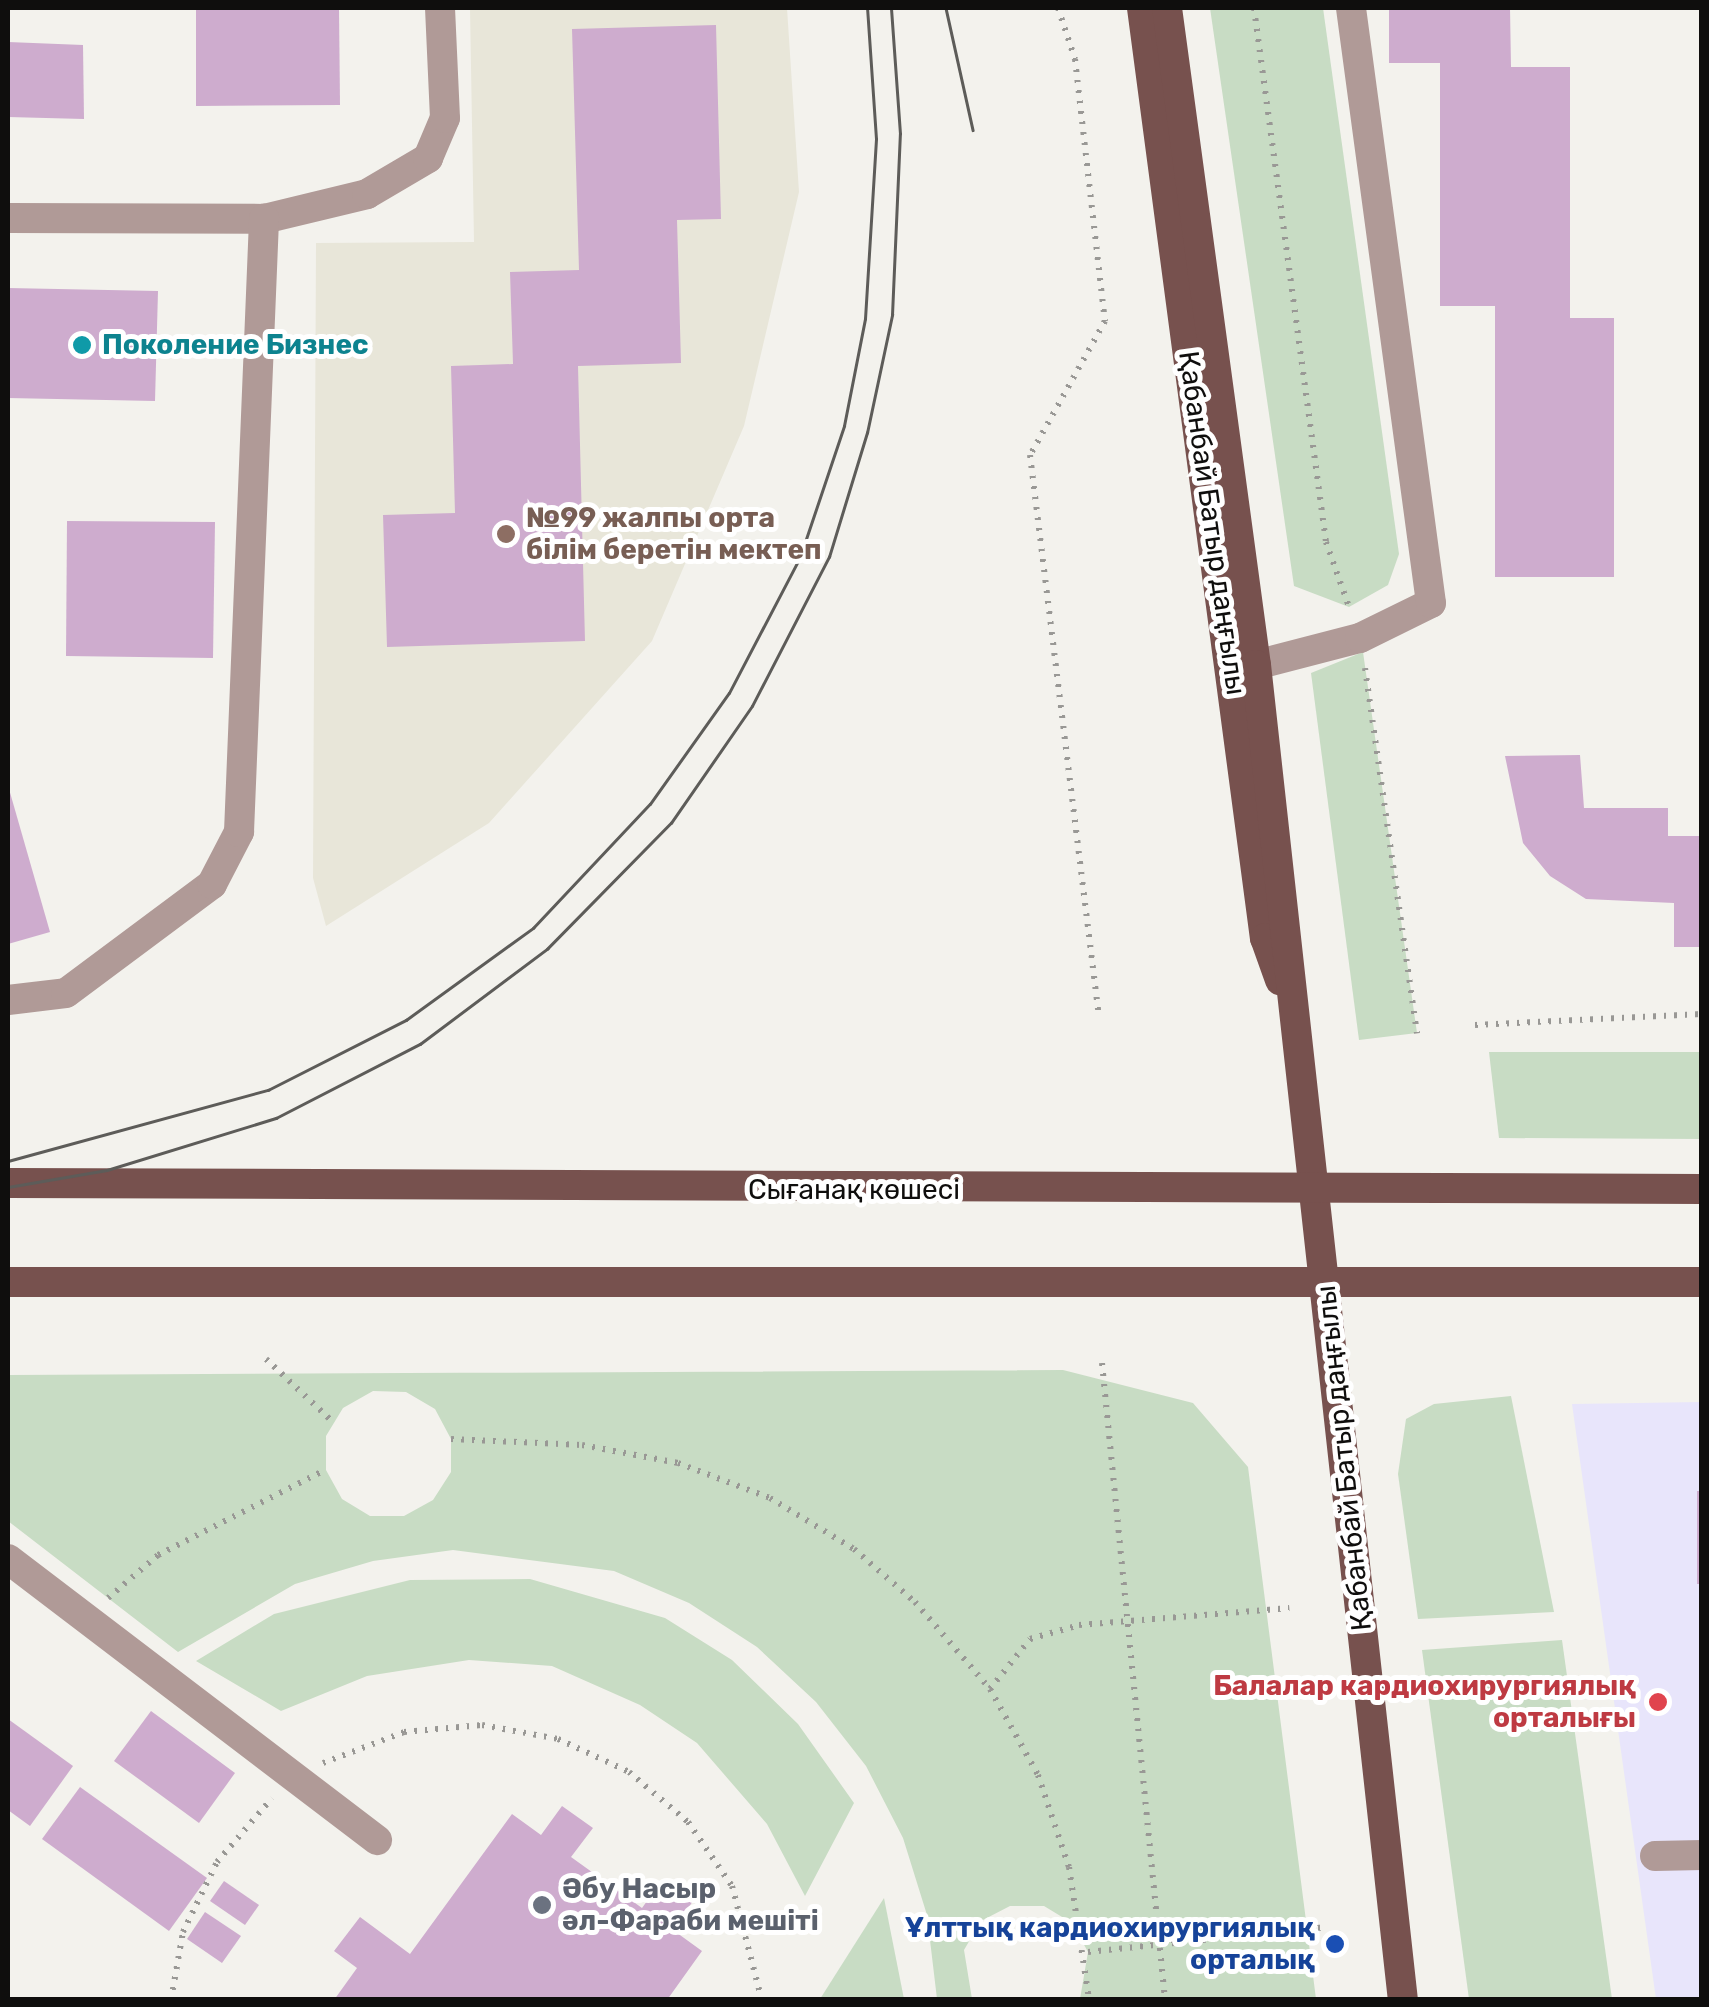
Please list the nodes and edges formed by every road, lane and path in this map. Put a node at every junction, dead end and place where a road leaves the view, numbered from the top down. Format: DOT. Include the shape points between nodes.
graph roads {
  1 [pos="440,8"];
  2 [pos="1058,8"];
  3 [pos="1142,8"];
  4 [pos="1167,8"];
  5 [pos="1254,8"];
  6 [pos="1350,8"];
  7 [pos="8,218"];
  8 [pos="264,219"];
  9 [pos="1360,638"];
  10 [pos="1256,666"];
  11 [pos="8,1000"];
  12 [pos="1702,1014"];
  13 [pos="1099,1017"];
  14 [pos="1475,1025"];
  15 [pos="1417,1033"];
  16 [pos="1300,1034"];
  17 [pos="8,1184"];
  18 [pos="1702,1189"];
  19 [pos="1316,1190"];
  20 [pos="8,1282"];
  21 [pos="1702,1282"];
  22 [pos="1325,1283"];
  23 [pos="266,1359"];
  24 [pos="1102,1363"];
  25 [pos="334,1423"];
  26 [pos="451,1438"];
  27 [pos="326,1470"];
  28 [pos="8,1559"];
  29 [pos="1289,1608"];
  30 [pos="85,1618"];
  31 [pos="1130,1619"];
  32 [pos="990,1689"];
  33 [pos="298,1780"];
  34 [pos="377,1840"];
  35 [pos="1655,1856"];
  36 [pos="1702,1856"];
  37 [pos="1327,1927"];
  38 [pos="1160,1942"];
  39 [pos="1088,1952"];
  40 [pos="171,2000"];
  41 [pos="762,2000"];
  42 [pos="1090,2000"];
  43 [pos="1165,2000"];
  44 [pos="1403,2000"];
  1 -- 8 [label="lane" via="445,118 428,158 367,194"];
  2 -- 13 [label="path" via="1075,59 1105,321 1030,455"];
  3 -- 16 [label="main road, Қабанбай Батыр даңғылы" via="1266,938"];
  4 -- 10 [label="main road, Қабанбай Батыр даңғылы"];
  5 -- 9 [label="path" via="1326,542"];
  6 -- 9 [label="lane" via="1431,603"];
  7 -- 8 [label="lane"];
  8 -- 11 [label="lane" via="238,832 212,884 66,993"];
  9 -- 10 [label="lane"];
  9 -- 15 [label="path"];
  10 -- 16 [label="main road, Қабанбай Батыр даңғылы"];
  12 -- 14 [label="path"];
  16 -- 19 [label="main road, Қабанбай Батыр даңғылы"];
  17 -- 19 [label="main road, Сығанақ көшесі"];
  18 -- 19 [label="main road, Сығанақ көшесі"];
  19 -- 22 [label="main road, Қабанбай Батыр даңғылы"];
  20 -- 22 [label="main road"];
  21 -- 22 [label="main road"];
  22 -- 44 [label="main road, Қабанбай Батыр даңғылы"];
  23 -- 25 [label="path"];
  24 -- 31 [label="path"];
  26 -- 32 [label="path" via="582,1445 678,1463 770,1498 854,1549 915,1602"];
  27 -- 30 [label="path" via="158,1556"];
  28 -- 30 [label="lane"];
  29 -- 31 [label="path"];
  30 -- 33 [label="lane"];
  31 -- 32 [label="path" via="1030,1639"];
  31 -- 38 [label="path"];
  32 -- 39 [label="path" via="1038,1775"];
  33 -- 34 [label="lane"];
  33 -- 40 [label="path" via="217,1862 183,1932"];
  33 -- 41 [label="path" via="404,1732 482,1725 558,1739 628,1772 688,1822 732,1886"];
  35 -- 36 [label="lane"];
  37 -- 38 [label="path"];
  38 -- 39 [label="path"];
  38 -- 43 [label="path"];
  39 -- 42 [label="path"];
}
